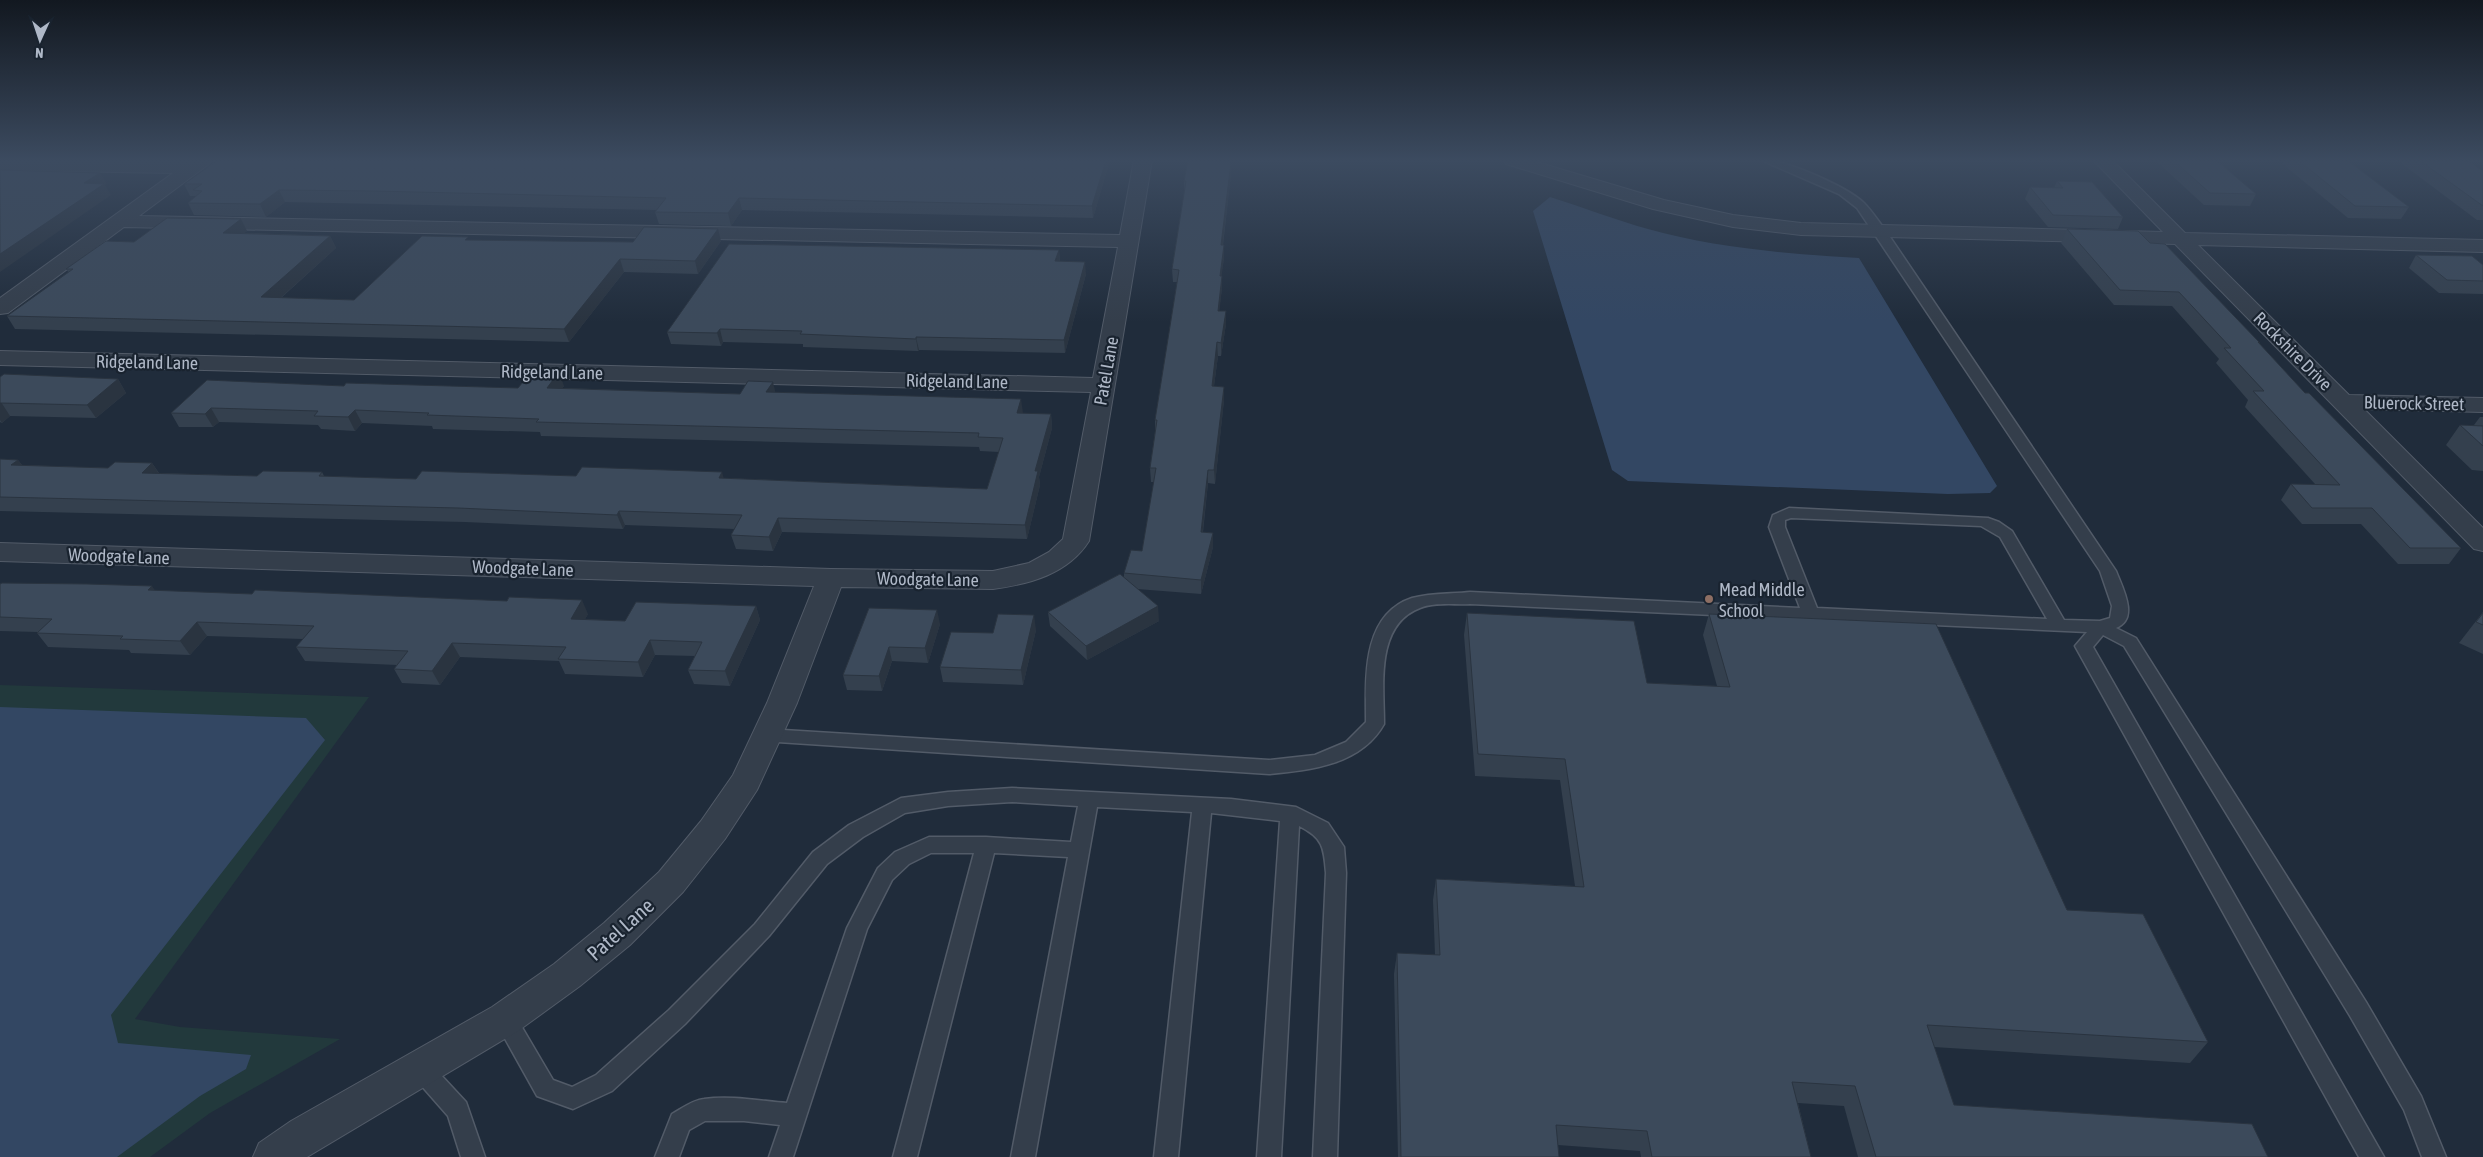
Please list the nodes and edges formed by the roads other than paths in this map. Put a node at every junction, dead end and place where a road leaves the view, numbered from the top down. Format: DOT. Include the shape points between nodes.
graph roads {
  1 [pos="130,214"];
  2 [pos="1133,214"];
  3 [pos="1701,214"];
  4 [pos="1868,214"];
  5 [pos="2156,214"];
  6 [pos="120,221"];
  7 [pos="1880,231"];
  8 [pos="2181,239"];
  9 [pos="1128,241"];
  10 [pos="2483,246"];
  11 [pos="0,308"];
  12 [pos="0,358"];
  13 [pos="1103,385"];
  14 [pos="2344,402"];
  15 [pos="2483,405"];
  16 [pos="2483,543"];
  17 [pos="0,552"];
  18 [pos="1045,567"];
  19 [pos="830,578"];
  20 [pos="1810,613"];
  21 [pos="2058,625"];
  22 [pos="2101,627"];
  23 [pos="767,736"];
  24 [pos="1088,800"];
  25 [pos="1202,806"];
  26 [pos="1290,815"];
  27 [pos="986,845"];
  28 [pos="1080,850"];
  29 [pos="505,1019"];
  30 [pos="420,1068"];
  31 [pos="795,1115"];
  32 [pos="273,1157"];
  33 [pos="473,1157"];
  34 [pos="667,1157"];
  35 [pos="781,1157"];
  36 [pos="904,1157"];
  37 [pos="1023,1157"];
  38 [pos="1166,1157"];
  39 [pos="1269,1157"];
  40 [pos="1326,1157"];
  41 [pos="2372,1157"];
  42 [pos="2434,1157"];
  1 -- 6 [label="street"];
  2 -- 9 [label="street, Patel Lane"];
  3 -- 7 [label="street" via="1802,229"];
  4 -- 7 [label="lane"];
  5 -- 8 [label="street, Rockshire Drive"];
  6 -- 9 [label="street"];
  6 -- 11 [label="street"];
  7 -- 8 [label="street"];
  7 -- 22 [label="lane" via="2108,571 2120,606 2118,621"];
  8 -- 10 [label="street"];
  8 -- 14 [label="street, Rockshire Drive"];
  9 -- 13 [label="street, Patel Lane"];
  12 -- 13 [label="street, Ridgeland Lane"];
  13 -- 18 [label="street, Patel Lane" via="1076,541 1065,555"];
  14 -- 15 [label="street, Bluerock Street"];
  14 -- 16 [label="street, Rockshire Drive"];
  17 -- 19 [label="street, Woodgate Lane"];
  18 -- 19 [label="street, Woodgate Lane" via="1018,577 993,580"];
  19 -- 23 [label="street, Patel Lane"];
  20 -- 21 [label="lane"];
  20 -- 21 [label="lane" via="1778,527 1778,518 1789,513 1994,524 2006,534"];
  20 -- 23 [label="lane" via="1470,598 1416,603 1389,619 1377,648 1375,724 1353,747 1317,762 1270,767"];
  21 -- 22 [label="lane"];
  22 -- 41 [label="lane" via="2084,646"];
  22 -- 42 [label="lane" via="2130,642 2368,1026 2413,1104"];
  23 -- 29 [label="street, Patel Lane" via="746,781 713,830 671,882 610,940"];
  24 -- 25 [label="lane"];
  24 -- 28 [label="lane"];
  24 -- 29 [label="lane" via="1012,795 948,799 901,806 856,831 820,858 762,930 677,1017 604,1083 573,1098 544,1088"];
  25 -- 26 [label="lane"];
  25 -- 38 [label="lane"];
  26 -- 39 [label="lane"];
  26 -- 40 [label="lane" via="1321,828 1334,847 1336,873"];
  27 -- 28 [label="lane"];
  27 -- 31 [label="lane" via="929,845 902,858 885,874 857,928"];
  27 -- 36 [label="lane"];
  28 -- 37 [label="lane"];
  29 -- 30 [label="street, Patel Lane"];
  30 -- 32 [label="street, Patel Lane"];
  30 -- 33 [label="lane" via="458,1110"];
  31 -- 34 [label="lane" via="703,1110 680,1122"];
  31 -- 35 [label="lane"];
}
